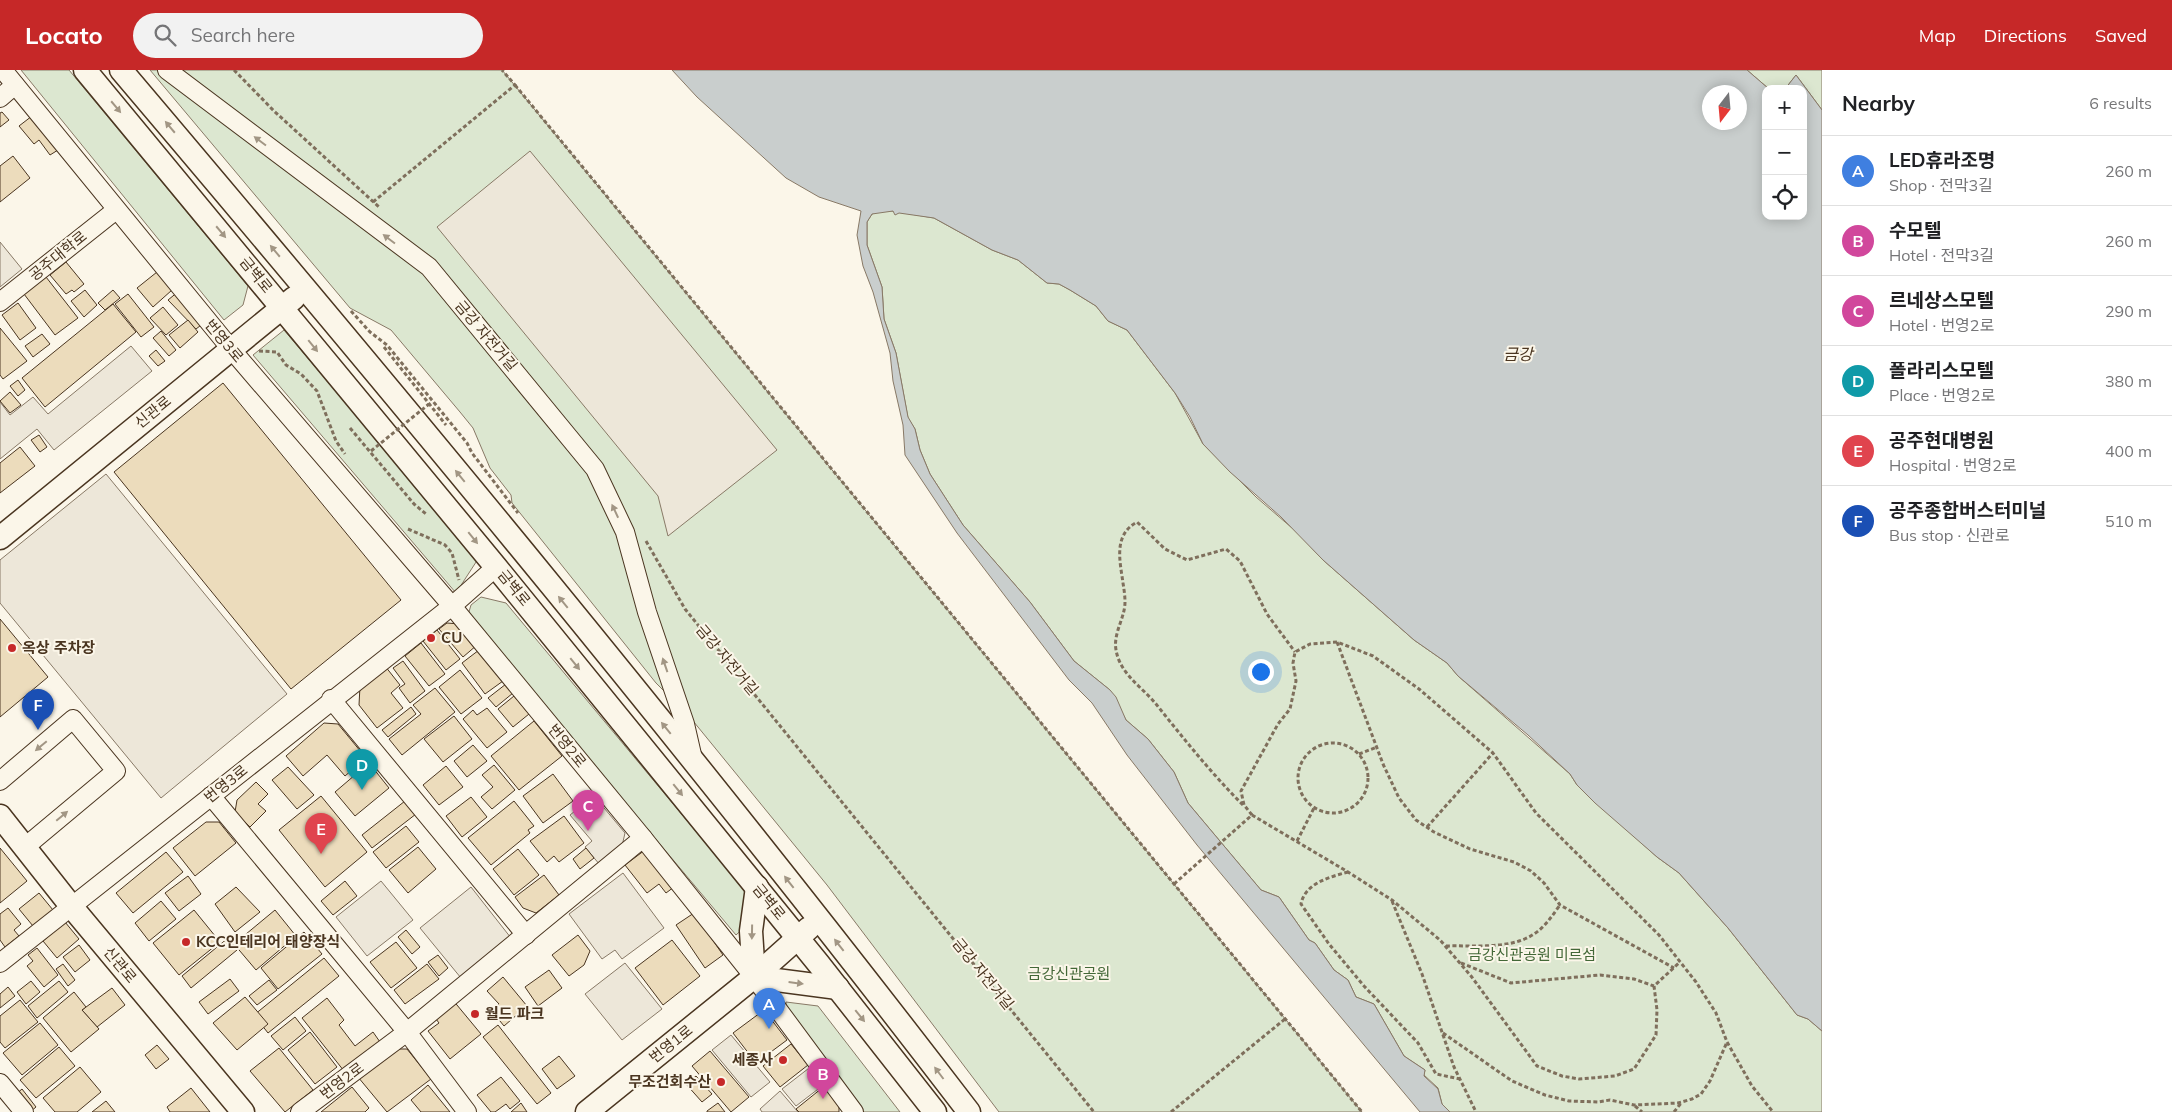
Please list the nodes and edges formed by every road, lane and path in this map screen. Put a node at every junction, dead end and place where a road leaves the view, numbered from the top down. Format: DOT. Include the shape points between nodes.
graph roads {
  1 [pos="3,70"];
  2 [pos="85,70"];
  3 [pos="122,70"];
  4 [pos="167,70"];
  5 [pos="234,70"];
  6 [pos="502,70"];
  7 [pos="15,85"];
  8 [pos="515,85"];
  9 [pos="0,98"];
  10 [pos="373,202"];
  11 [pos="381,208"];
  12 [pos="116,210"];
  13 [pos="306,288"];
  14 [pos="0,302"];
  15 [pos="282,308"];
  16 [pos="384,347"];
  17 [pos="230,349"];
  18 [pos="258,351"];
  19 [pos="429,404"];
  20 [pos="350,428"];
  21 [pos="460,443"];
  22 [pos="371,451"];
  23 [pos="349,460"];
  24 [pos="429,516"];
  25 [pos="403,525"];
  26 [pos="644,537"];
  27 [pos="0,538"];
  28 [pos="496,567"];
  29 [pos="464,574"];
  30 [pos="452,606"];
  31 [pos="1337,642"];
  32 [pos="1295,652"];
  33 [pos="332,699"];
  34 [pos="1378,747"];
  35 [pos="1493,753"];
  36 [pos="1359,754"];
  37 [pos="694,762"];
  38 [pos="0,781"];
  39 [pos="211,796"];
  40 [pos="1244,805"];
  41 [pos="1314,808"];
  42 [pos="1252,815"];
  43 [pos="0,816"];
  44 [pos="1427,827"];
  45 [pos="643,838"];
  46 [pos="1297,841"];
  47 [pos="25,847"];
  48 [pos="1348,872"];
  49 [pos="1174,884"];
  50 [pos="757,887"];
  51 [pos="1392,900"];
  52 [pos="1560,905"];
  53 [pos="71,906"];
  54 [pos="820,920"];
  55 [pos="526,935"];
  56 [pos="797,937"];
  57 [pos="1445,946"];
  58 [pos="1459,962"];
  59 [pos="1680,962"];
  60 [pos="0,963"];
  61 [pos="1674,968"];
  62 [pos="754,977"];
  63 [pos="1654,986"];
  64 [pos="838,988"];
  65 [pos="1285,1019"];
  66 [pos="407,1032"];
  67 [pos="1442,1033"];
  68 [pos="1727,1042"];
  69 [pos="1460,1079"];
  70 [pos="0,1083"];
  71 [pos="1682,1102"];
  72 [pos="1634,1105"];
  73 [pos="24,1112"];
  74 [pos="243,1112"];
  75 [pos="300,1112"];
  76 [pos="467,1112"];
  77 [pos="587,1112"];
  78 [pos="854,1112"];
  79 [pos="935,1112"];
  80 [pos="969,1112"];
  81 [pos="1094,1112"];
  82 [pos="1171,1112"];
  83 [pos="1362,1112"];
  84 [pos="1476,1112"];
  85 [pos="1642,1112"];
  86 [pos="1674,1112"];
  87 [pos="1773,1112"];
  1 -- 7 [label="street, 번영3로"];
  2 -- 15 [label="main road, 금벽로, one-way"];
  13 -- 3 [label="main road, 금벽로, one-way"];
  37 -- 4 [label="street, 금강 자전거길, one-way" via="625,532 595,469 429,267"];
  5 -- 10 [label="path"];
  6 -- 8 [label="path"];
  7 -- 9 [label="street"];
  7 -- 12 [label="street, 번영3로"];
  8 -- 10 [label="path"];
  8 -- 49 [label="path"];
  10 -- 11 [label="path"];
  12 -- 14 [label="street, 공주대학로"];
  12 -- 17 [label="street, 번영3로"];
  13 -- 15 [label="main road, 신관로"];
  37 -- 13 [label="main road, 금벽로, one-way"];
  15 -- 17 [label="main road, 신관로"];
  15 -- 28 [label="main road, 금벽로, one-way"];
  16 -- 19 [label="path"];
  17 -- 27 [label="main road, 신관로"];
  17 -- 30 [label="street, 번영3로"];
  18 -- 23 [label="path" via="276,352 286,365 302,374 317,390 336,441"];
  19 -- 21 [label="path"];
  19 -- 22 [label="path, bridge"];
  20 -- 22 [label="path"];
  22 -- 24 [label="path" via="414,504"];
  25 -- 29 [label="path" via="452,553 460,583"];
  26 -- 81 [label="path, 금강 자전거길" via="685,609"];
  28 -- 30 [label="street, 번영3로"];
  28 -- 50 [label="main road, 금벽로, one-way"];
  30 -- 33 [label="street, 번영3로"];
  30 -- 45 [label="street, 번영2로"];
  31 -- 32 [label="path" via="1310,644"];
  31 -- 34 [label="path"];
  31 -- 35 [label="path" via="1373,656 1419,689"];
  32 -- 40 [label="path" via="1296,681 1290,709 1278,724 1241,791"];
  32 -- 40 [label="path" via="1267,614 1240,561 1226,550 1187,560 1165,549 1137,522 1130,526 1121,539 1118,553 1125,603 1116,650 1122,666"];
  33 -- 39 [label="street, 번영3로"];
  33 -- 55 [label="street"];
  34 -- 36 [label="path"];
  34 -- 44 [label="path" via="1399,798 1416,820"];
  35 -- 44 [label="path"];
  35 -- 59 [label="path" via="1536,813 1659,935"];
  36 -- 41 [label="path" via="1366,764 1368,786 1356,805 1336,813"];
  36 -- 41 [label="path" via="1344,745 1326,743 1306,755 1298,778 1300,790"];
  54 -- 37 [label="main road, 금벽로, one-way"];
  47 -- 38 [label="street, one-way" via="116,771 74,719"];
  39 -- 53 [label="street, 번영3로"];
  39 -- 66 [label="street"];
  40 -- 42 [label="path"];
  41 -- 46 [label="path"];
  42 -- 46 [label="path"];
  42 -- 49 [label="path"];
  43 -- 47 [label="main road, 신관로"];
  44 -- 52 [label="path" via="1470,849 1514,862 1531,871"];
  45 -- 55 [label="street, 번영2로"];
  45 -- 62 [label="street"];
  46 -- 48 [label="path"];
  47 -- 53 [label="main road, 신관로"];
  48 -- 51 [label="path"];
  48 -- 69 [label="path" via="1313,886 1302,896 1301,904 1364,986 1418,1043 1436,1074"];
  49 -- 65 [label="path"];
  50 -- 56 [label="main road, 금벽로"];
  50 -- 62 [label="main road, one-way" via="751,931"];
  51 -- 57 [label="path"];
  51 -- 67 [label="path"];
  52 -- 57 [label="path" via="1533,935 1508,944"];
  52 -- 61 [label="path"];
  53 -- 60 [label="street, 번영3로"];
  53 -- 74 [label="main road, 신관로"];
  54 -- 56 [label="main road, 번영1로"];
  80 -- 54 [label="main road, 금벽로, one-way"];
  55 -- 66 [label="street, 번영2로"];
  56 -- 62 [label="main road, 번영1로"];
  56 -- 64 [label="main road, 금벽로"];
  57 -- 58 [label="path"];
  58 -- 63 [label="path" via="1512,984 1600,975 1634,979"];
  58 -- 63 [label="path" via="1538,1066 1579,1079 1615,1076 1634,1070 1656,1035 1658,1010"];
  59 -- 61 [label="path"];
  59 -- 68 [label="path" via="1716,1013"];
  61 -- 63 [label="path"];
  62 -- 64 [label="main road, one-way"];
  62 -- 77 [label="main road, 번영1로"];
  62 -- 78 [label="street"];
  64 -- 79 [label="main road, 금벽로, one-way"];
  65 -- 82 [label="path"];
  65 -- 83 [label="path"];
  66 -- 75 [label="street, 번영2로"];
  66 -- 76 [label="street"];
  67 -- 69 [label="path"];
  67 -- 72 [label="path" via="1512,1081 1545,1095"];
  68 -- 71 [label="path" via="1701,1094"];
  68 -- 87 [label="path" via="1752,1086"];
  69 -- 84 [label="path"];
  70 -- 73 [label="street"];
  71 -- 72 [label="path"];
  71 -- 86 [label="path"];
  72 -- 85 [label="path"];
}
